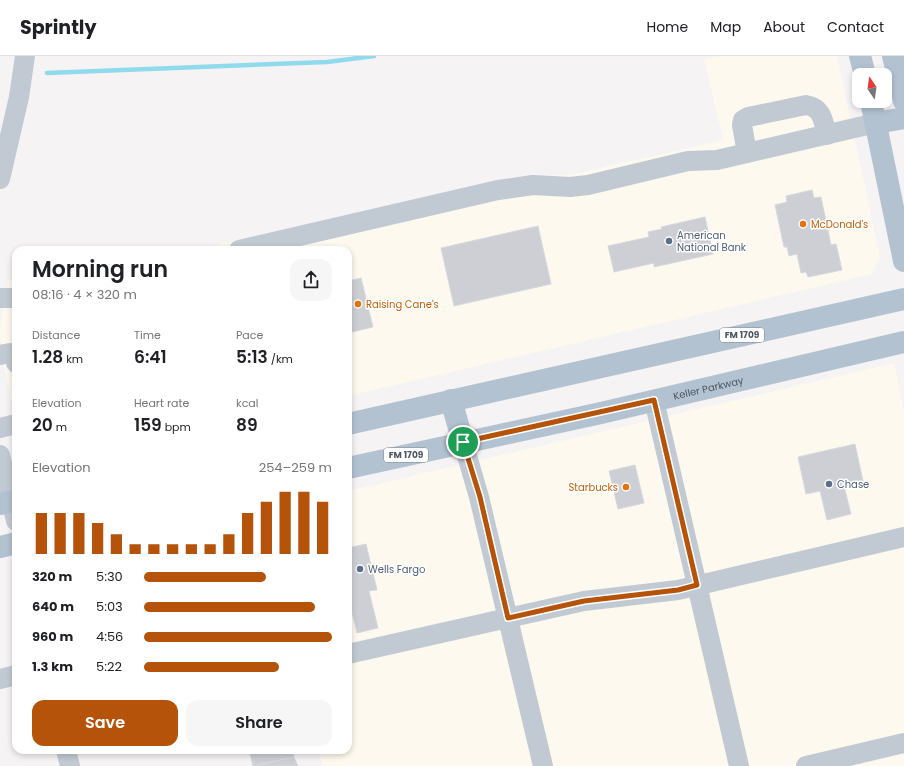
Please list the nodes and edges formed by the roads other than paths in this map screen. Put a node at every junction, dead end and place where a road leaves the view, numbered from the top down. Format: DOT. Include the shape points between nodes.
graph roads {
  1 [pos="25,56"];
  2 [pos="860,56"];
  3 [pos="893,56"];
  4 [pos="863,68"];
  5 [pos="904,101"];
  6 [pos="873,108"];
  7 [pos="904,118"];
  8 [pos="876,123"];
  9 [pos="827,135"];
  10 [pos="747,153"];
  11 [pos="0,176"];
  12 [pos="255,246"];
  13 [pos="904,261"];
  14 [pos="0,298"];
  15 [pos="12,298"];
  16 [pos="904,299"];
  17 [pos="904,342"];
  18 [pos="0,355"];
  19 [pos="12,355"];
  20 [pos="451,400"];
  21 [pos="654,400"];
  22 [pos="352,423"];
  23 [pos="12,425"];
  24 [pos="0,428"];
  25 [pos="463,442"];
  26 [pos="0,455"];
  27 [pos="352,467"];
  28 [pos="11,507"];
  29 [pos="904,538"];
  30 [pos="12,544"];
  31 [pos="0,546"];
  32 [pos="697,585"];
  33 [pos="508,618"];
  34 [pos="352,653"];
  35 [pos="12,676"];
  36 [pos="0,679"];
  37 [pos="904,743"];
  38 [pos="67,754"];
  39 [pos="70,766"];
  40 [pos="543,766"];
  41 [pos="739,766"];
  42 [pos="806,766"];
  1 -- 11 [label="street" via="19,97"];
  2 -- 4 [label="main road"];
  3 -- 5 [label="main road"];
  6 -- 8 [label="main road"];
  7 -- 8 [label="main road"];
  8 -- 9 [label="street"];
  8 -- 13 [label="main road"];
  9 -- 10 [label="street"];
  9 -- 10 [label="street" via="822,114 812,106 806,105 748,117 743,120 742,125"];
  10 -- 12 [label="street" via="717,160 688,161 588,185 533,185 498,190"];
  14 -- 15 [label="street"];
  16 -- 20 [label="main road, FM 1709"];
  17 -- 21 [label="main road, Keller Parkway / FM 1709"];
  18 -- 19 [label="street"];
  20 -- 22 [label="main road, FM 1709"];
  20 -- 25 [label="main road"];
  21 -- 25 [label="main road, Keller Parkway / FM 1709"];
  21 -- 32 [label="street"];
  23 -- 24 [label="street"];
  25 -- 27 [label="main road, Keller Parkway / FM 1709"];
  25 -- 33 [label="street" via="480,497"];
  26 -- 28 [label="street"];
  29 -- 32 [label="street"];
  30 -- 31 [label="main road"];
  32 -- 33 [label="street" via="678,590 584,601"];
  32 -- 41 [label="street"];
  33 -- 34 [label="street"];
  33 -- 40 [label="street"];
  35 -- 36 [label="street"];
  37 -- 42 [label="street"];
  38 -- 39 [label="street"];
}
